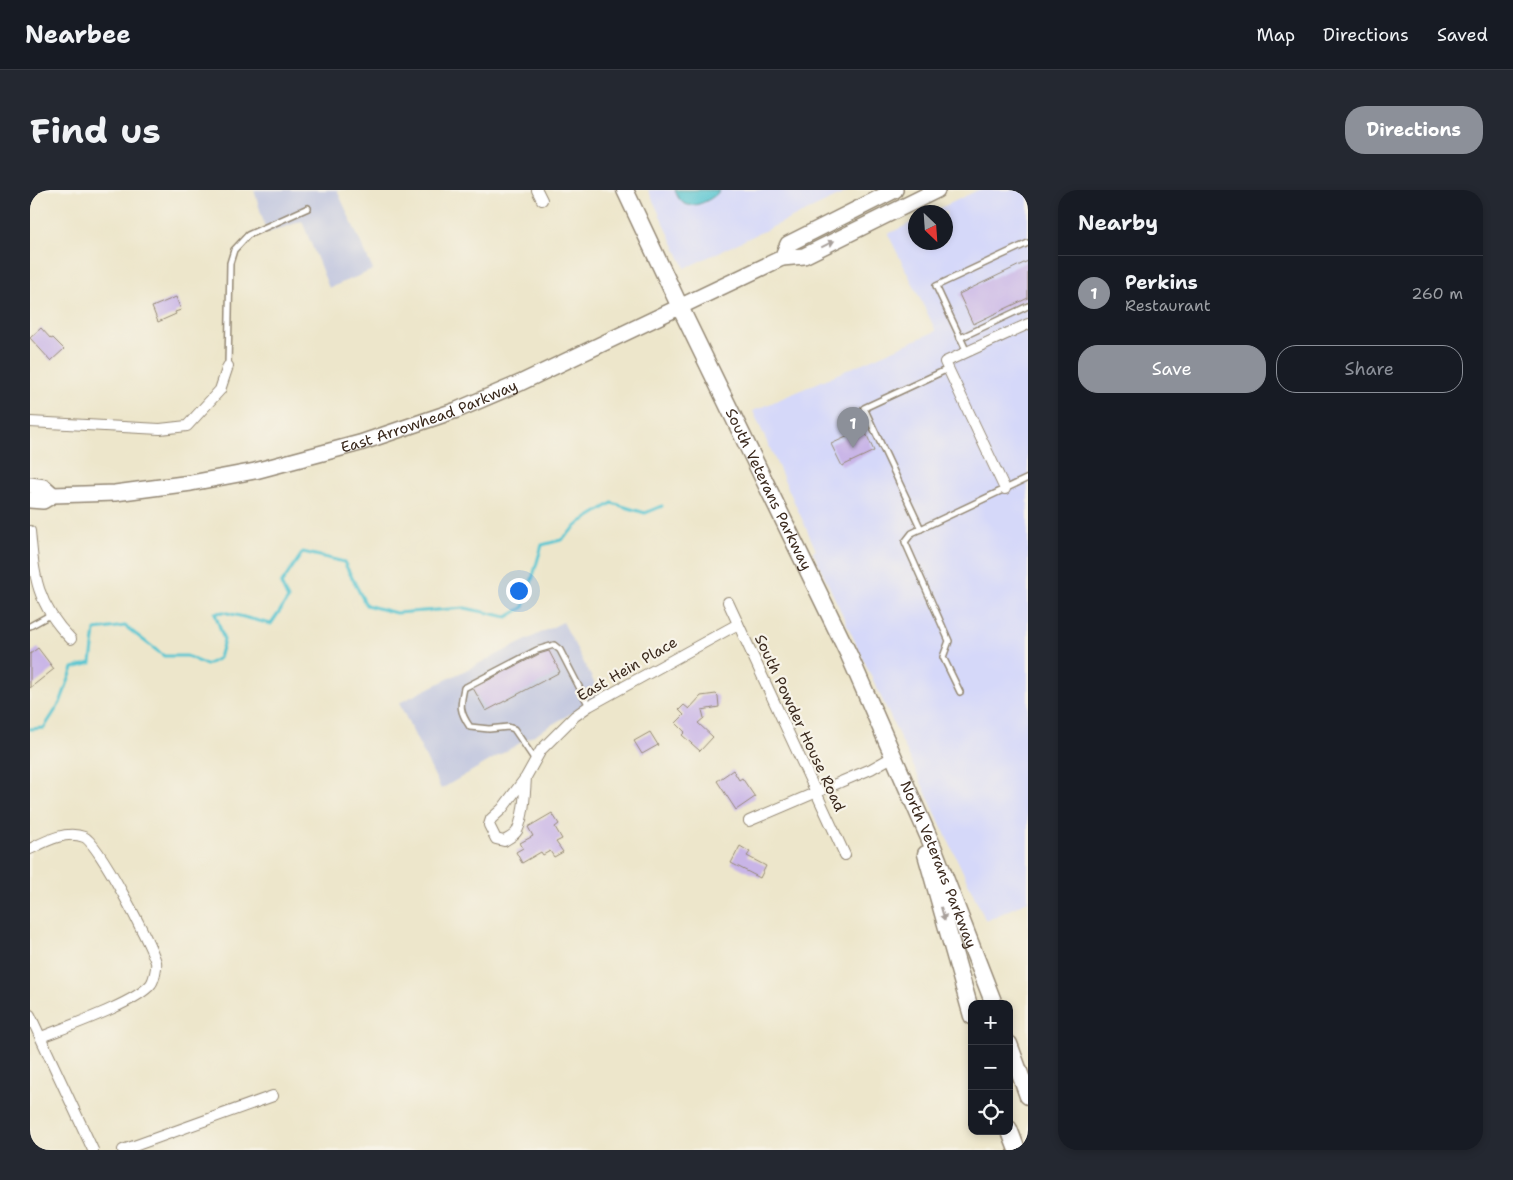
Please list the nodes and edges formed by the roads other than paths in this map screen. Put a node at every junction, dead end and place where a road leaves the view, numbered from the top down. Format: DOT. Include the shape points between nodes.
graph roads {
  1 [pos="537,190"];
  2 [pos="895,190"];
  3 [pos="937,190"];
  4 [pos="625,193"];
  5 [pos="542,200"];
  6 [pos="308,208"];
  7 [pos="1028,243"];
  8 [pos="782,258"];
  9 [pos="1028,306"];
  10 [pos="680,307"];
  11 [pos="1028,324"];
  12 [pos="960,338"];
  13 [pos="967,352"];
  14 [pos="228,366"];
  15 [pos="948,369"];
  16 [pos="30,422"];
  17 [pos="1028,478"];
  18 [pos="30,485"];
  19 [pos="1005,489"];
  20 [pos="53,495"];
  21 [pos="30,500"];
  22 [pos="921,529"];
  23 [pos="30,531"];
  24 [pos="728,602"];
  25 [pos="50,614"];
  26 [pos="738,624"];
  27 [pos="30,626"];
  28 [pos="71,639"];
  29 [pos="960,692"];
  30 [pos="589,706"];
  31 [pos="894,756"];
  32 [pos="535,760"];
  33 [pos="526,777"];
  34 [pos="906,782"];
  35 [pos="816,792"];
  36 [pos="749,821"];
  37 [pos="30,849"];
  38 [pos="846,855"];
  39 [pos="992,1000"];
  40 [pos="968,1002"];
  41 [pos="30,1015"];
  42 [pos="41,1037"];
  43 [pos="1009,1045"];
  44 [pos="273,1096"];
  45 [pos="1028,1096"];
  46 [pos="1011,1135"];
  47 [pos="93,1150"];
  48 [pos="123,1150"];
  49 [pos="1017,1150"];
  1 -- 5 [label="street"];
  2 -- 8 [label="main road, East Arrowhead Parkway" via="788,244"];
  8 -- 3 [label="main road, East Arrowhead Parkway, one-way" via="804,256"];
  4 -- 10 [label="highway, South Veterans Parkway"];
  6 -- 14 [label="lane" via="248,235 234,250 230,263"];
  7 -- 12 [label="lane" via="936,286"];
  8 -- 10 [label="main road, East Arrowhead Parkway"];
  9 -- 12 [label="lane"];
  10 -- 20 [label="main road, East Arrowhead Parkway" via="497,393 425,422 352,446 191,484 115,493"];
  10 -- 31 [label="highway, South Veterans Parkway" via="849,655"];
  11 -- 13 [label="street"];
  12 -- 13 [label="lane"];
  13 -- 15 [label="street" via="945,362"];
  14 -- 16 [label="street" via="220,390 187,426 160,429"];
  15 -- 19 [label="street"];
  15 -- 22 [label="lane" via="864,408"];
  17 -- 19 [label="lane"];
  18 -- 20 [label="main road, East Arrowhead Parkway" via="44,487"];
  19 -- 22 [label="lane"];
  20 -- 21 [label="main road, East Arrowhead Parkway" via="43,501"];
  22 -- 29 [label="lane" via="912,533 905,542 949,641 943,657"];
  23 -- 25 [label="street" via="38,589"];
  24 -- 26 [label="street, South Powder House Road"];
  25 -- 27 [label="lane"];
  25 -- 28 [label="street"];
  26 -- 30 [label="street, East Hein Place"];
  26 -- 35 [label="street, South Powder House Road"];
  30 -- 32 [label="street, East Hein Place" via="575,716"];
  30 -- 32 [label="lane" via="560,650 554,645 537,650 464,688 460,707 470,727 514,729"];
  31 -- 34 [label="highway, South Veterans Parkway"];
  31 -- 35 [label="street"];
  32 -- 33 [label="street, East Hein Place"];
  33 -- 33 [label="street, East Hein Place" via="491,819 489,825 496,839 504,841 517,831"];
  34 -- 39 [label="highway, North Veterans Parkway"];
  34 -- 40 [label="highway, North Veterans Parkway, one-way"];
  35 -- 36 [label="street"];
  35 -- 38 [label="street, South Powder House Road"];
  37 -- 42 [label="street" via="51,838 74,834 87,838 98,850 127,900 156,964 152,982 142,992"];
  41 -- 42 [label="street"];
  42 -- 47 [label="street"];
  43 -- 45 [label="highway"];
  44 -- 48 [label="street"];
  46 -- 49 [label="highway"];
}
